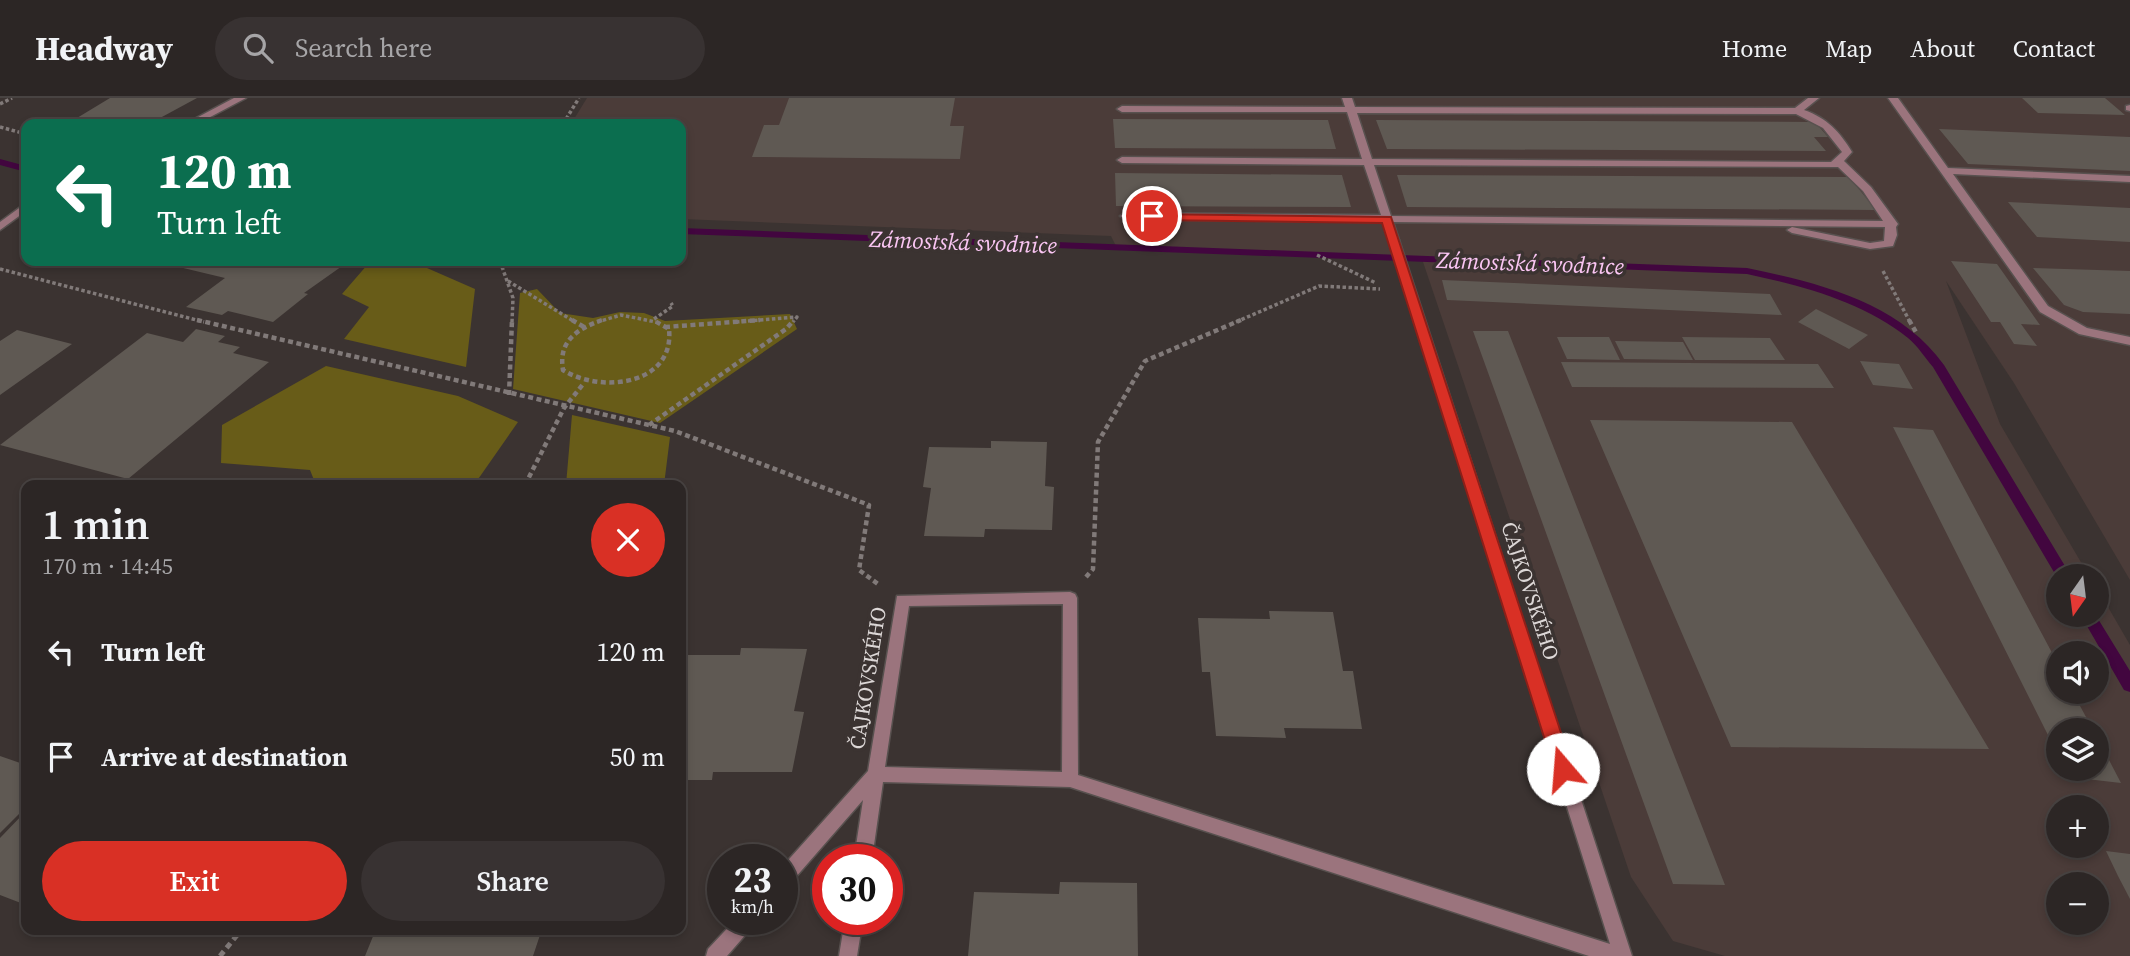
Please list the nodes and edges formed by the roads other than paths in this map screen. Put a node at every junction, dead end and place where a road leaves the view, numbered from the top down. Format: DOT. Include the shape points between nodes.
graph roads {
  1 [pos="241,98"];
  2 [pos="1348,98"];
  3 [pos="1814,98"];
  4 [pos="1893,98"];
  5 [pos="1122,109"];
  6 [pos="1351,110"];
  7 [pos="1797,111"];
  8 [pos="200,119"];
  9 [pos="1122,160"];
  10 [pos="1368,162"];
  11 [pos="1840,163"];
  12 [pos="1944,171"];
  13 [pos="2130,179"];
  14 [pos="21,210"];
  15 [pos="1125,216"];
  16 [pos="1387,220"];
  17 [pos="1763,224"];
  18 [pos="1893,224"];
  19 [pos="0,227"];
  20 [pos="2130,341"];
  21 [pos="876,774"];
  22 [pos="1070,780"];
  23 [pos="865,844"];
  24 [pos="798,862"];
  25 [pos="734,935"];
  26 [pos="851,935"];
  27 [pos="715,956"];
  28 [pos="848,956"];
  29 [pos="1618,956"];
  30 [pos="1623,956"];
  1 -- 8 [label="street"];
  2 -- 6 [label="street, ČAJKOVSKÉHO"];
  3 -- 7 [label="street"];
  4 -- 12 [label="street"];
  5 -- 6 [label="street"];
  6 -- 7 [label="street"];
  6 -- 10 [label="street, ČAJKOVSKÉHO"];
  7 -- 11 [label="street" via="1821,119 1838,136 1847,152"];
  9 -- 10 [label="street"];
  10 -- 11 [label="street"];
  10 -- 16 [label="street, ČAJKOVSKÉHO"];
  11 -- 18 [label="street"];
  12 -- 13 [label="street"];
  12 -- 20 [label="street" via="2044,309 2083,331"];
  14 -- 19 [label="street"];
  15 -- 16 [label="street"];
  16 -- 17 [label="street"];
  16 -- 30 [label="street, ČAJKOVSKÉHO"];
  17 -- 18 [label="street"];
  17 -- 18 [label="street" via="1870,246 1889,244 1894,237"];
  21 -- 22 [label="street, ČAJKOVSKÉHO"];
  21 -- 22 [label="street, ČAJKOVSKÉHO" via="902,600 1070,598"];
  21 -- 23 [label="street, ČAJKOVSKÉHO"];
  21 -- 24 [label="street, ČAJKOVSKÉHO"];
  22 -- 29 [label="street, ČAJKOVSKÉHO"];
  25 -- 27 [label="street"];
  26 -- 28 [label="street"];
}
